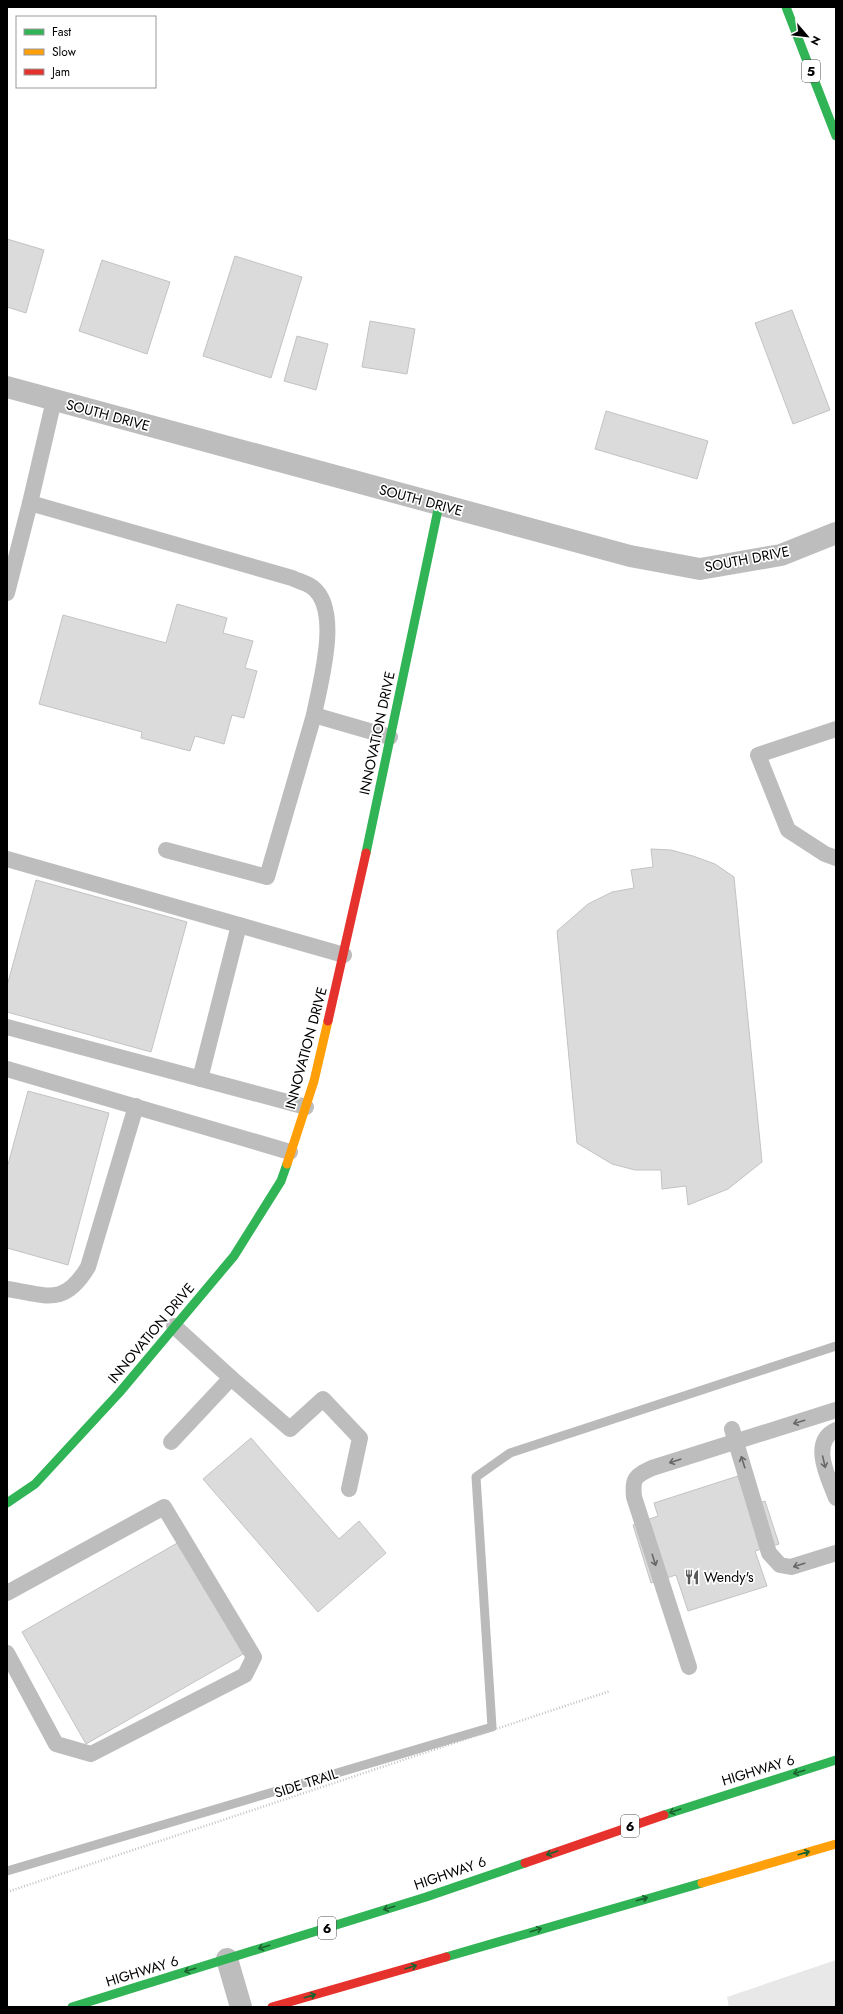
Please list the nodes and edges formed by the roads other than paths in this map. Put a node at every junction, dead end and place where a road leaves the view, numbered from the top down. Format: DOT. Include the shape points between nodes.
graph roads {
  1 [pos="786,7"];
  2 [pos="836,136"];
  3 [pos="7,387"];
  4 [pos="54,400"];
  5 [pos="30,503"];
  6 [pos="439,505"];
  7 [pos="836,533"];
  8 [pos="7,593"];
  9 [pos="314,715"];
  10 [pos="836,729"];
  11 [pos="390,737"];
  12 [pos="166,850"];
  13 [pos="836,858"];
  14 [pos="7,859"];
  15 [pos="239,925"];
  16 [pos="344,955"];
  17 [pos="7,1027"];
  18 [pos="7,1069"];
  19 [pos="200,1079"];
  20 [pos="136,1106"];
  21 [pos="306,1107"];
  22 [pos="290,1152"];
  23 [pos="7,1289"];
  24 [pos="174,1326"];
  25 [pos="231,1378"];
  26 [pos="836,1410"];
  27 [pos="836,1430"];
  28 [pos="734,1435"];
  29 [pos="171,1442"];
  30 [pos="349,1489"];
  31 [pos="836,1498"];
  32 [pos="7,1503"];
  33 [pos="836,1553"];
  34 [pos="7,1593"];
  35 [pos="7,1653"];
  36 [pos="689,1667"];
  37 [pos="836,1760"];
  38 [pos="836,1844"];
  39 [pos="227,1959"];
  40 [pos="72,2007"];
  41 [pos="241,2007"];
  42 [pos="272,2007"];
  1 -- 2 [label="main road, 5"];
  3 -- 4 [label="street, SOUTH DRIVE"];
  4 -- 5 [label="lane"];
  4 -- 6 [label="street, SOUTH DRIVE"];
  5 -- 8 [label="lane"];
  5 -- 9 [label="lane" via="285,576 313,587 324,604 328,625"];
  6 -- 7 [label="street, SOUTH DRIVE" via="630,556 700,569 781,555"];
  6 -- 11 [label="main road, INNOVATION DRIVE"];
  9 -- 11 [label="lane"];
  9 -- 12 [label="lane" via="267,877"];
  10 -- 13 [label="lane" via="758,755 788,830 825,854"];
  11 -- 16 [label="main road, INNOVATION DRIVE"];
  14 -- 15 [label="lane"];
  15 -- 16 [label="lane"];
  15 -- 19 [label="lane"];
  16 -- 21 [label="main road, INNOVATION DRIVE"];
  17 -- 19 [label="lane"];
  18 -- 20 [label="lane"];
  19 -- 21 [label="lane"];
  20 -- 22 [label="lane"];
  20 -- 23 [label="lane" via="88,1267 80,1280 71,1290 55,1296"];
  21 -- 22 [label="main road, INNOVATION DRIVE"];
  22 -- 24 [label="main road, INNOVATION DRIVE" via="280,1181 234,1256"];
  24 -- 25 [label="lane"];
  24 -- 32 [label="main road, INNOVATION DRIVE" via="119,1393 35,1484"];
  25 -- 29 [label="lane"];
  25 -- 30 [label="lane" via="290,1429 323,1399 360,1438"];
  26 -- 28 [label="lane, one-way"];
  27 -- 31 [label="lane, one-way" via="826,1438 822,1450"];
  33 -- 28 [label="lane, one-way" via="791,1567 780,1565 770,1553"];
  28 -- 36 [label="lane, one-way" via="652,1468 638,1475 632,1484"];
  34 -- 35 [label="lane" via="164,1507 254,1657 245,1675 91,1754 56,1744"];
  37 -- 39 [label="main road, HIGHWAY 6 / 6, one-way" via="692,1805 426,1897"];
  42 -- 38 [label="main road, one-way"];
  39 -- 40 [label="main road, HIGHWAY 6 / 6, one-way"];
  39 -- 41 [label="street"];
}
